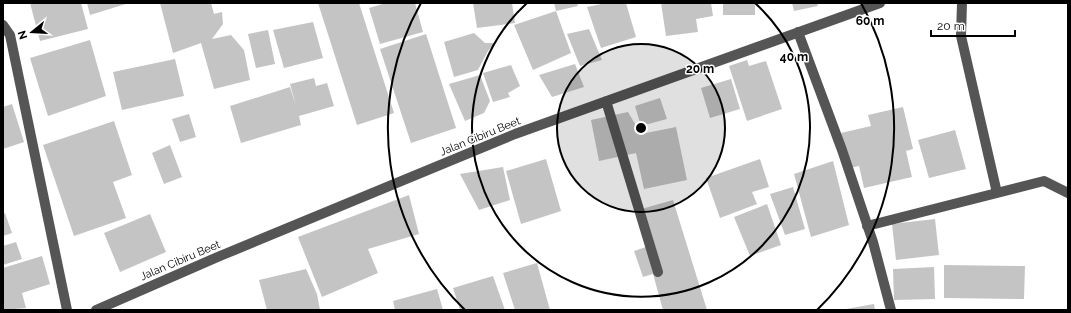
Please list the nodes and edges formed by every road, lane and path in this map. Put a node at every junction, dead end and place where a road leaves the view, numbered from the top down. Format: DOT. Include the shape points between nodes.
graph roads {
  1 [pos="880,3"];
  2 [pos="962,3"];
  3 [pos="3,25"];
  4 [pos="798,32"];
  5 [pos="606,101"];
  6 [pos="997,193"];
  7 [pos="1068,193"];
  8 [pos="867,226"];
  9 [pos="658,272"];
  10 [pos="67,310"];
  11 [pos="96,310"];
  12 [pos="891,310"];
  1 -- 4 [label="street, Jalan Cibiru Beet"];
  2 -- 6 [label="street" via="961,36"];
  3 -- 10 [label="street" via="10,35"];
  4 -- 5 [label="street, Jalan Cibiru Beet"];
  4 -- 8 [label="street"];
  5 -- 9 [label="street"];
  5 -- 11 [label="street, Jalan Cibiru Beet" via="515,134"];
  6 -- 7 [label="street" via="1044,181"];
  6 -- 8 [label="street"];
  8 -- 12 [label="street"];
}
